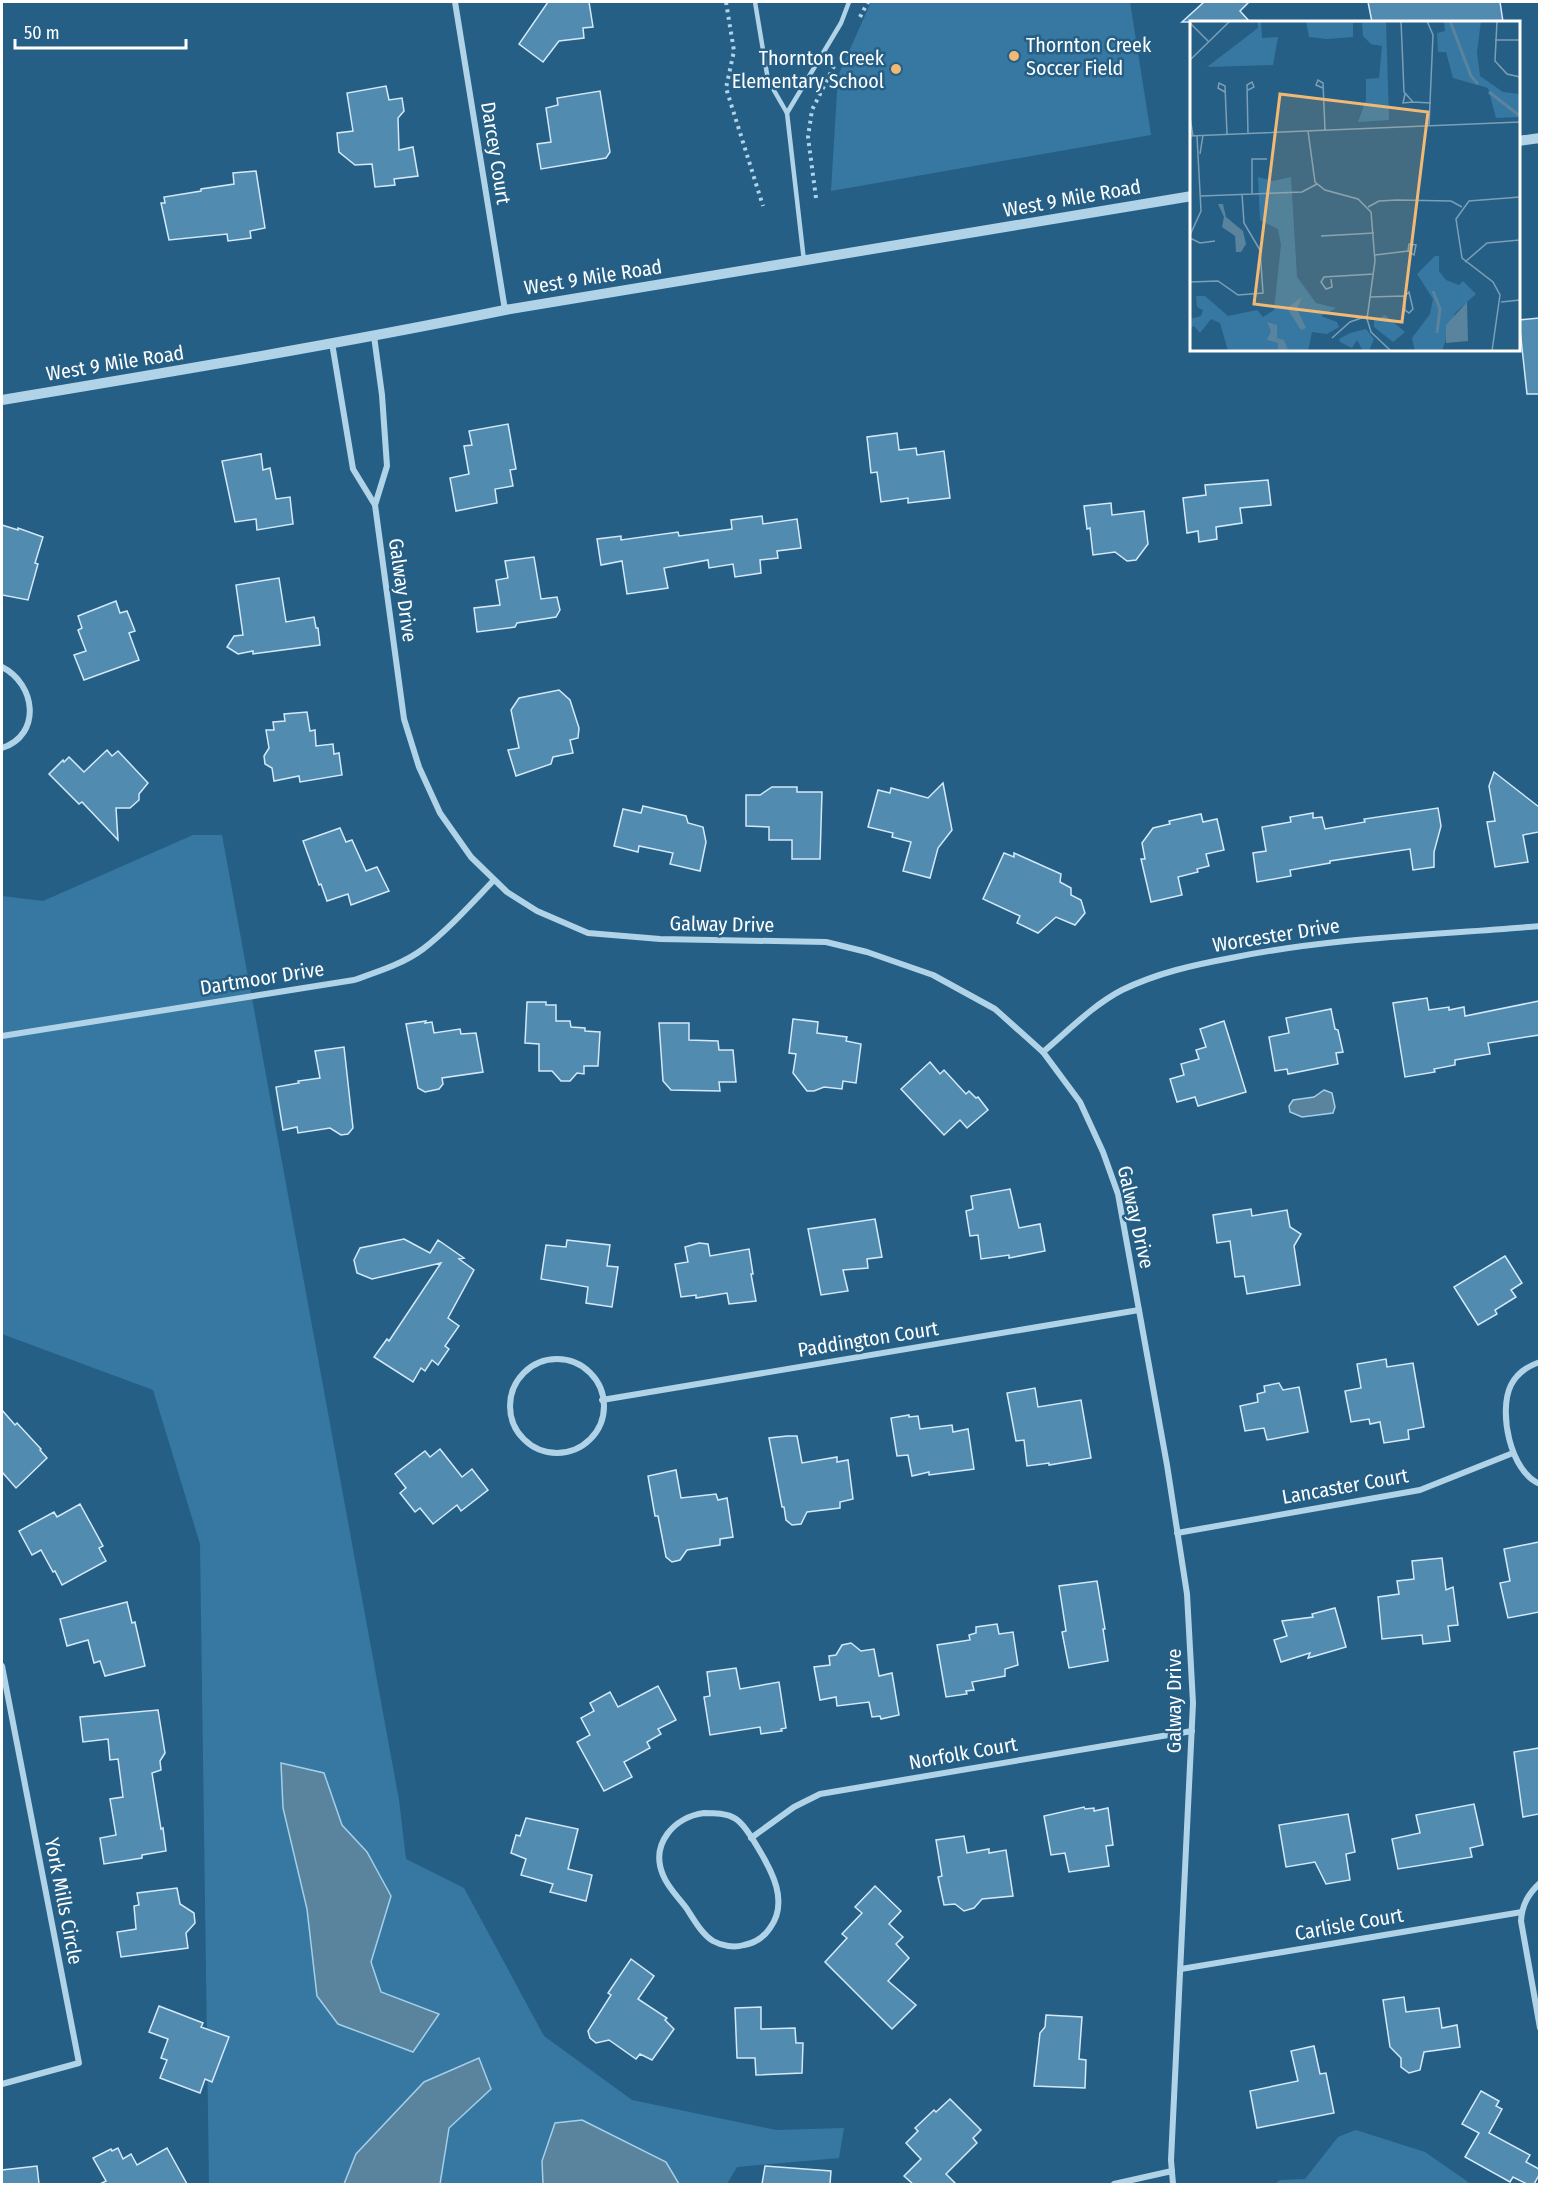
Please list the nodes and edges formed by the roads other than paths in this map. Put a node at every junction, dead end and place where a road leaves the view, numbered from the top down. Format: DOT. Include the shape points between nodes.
graph roads {
  1 [pos="455,2"];
  2 [pos="755,2"];
  3 [pos="849,2"];
  4 [pos="787,113"];
  5 [pos="1539,138"];
  6 [pos="1520,141"];
  7 [pos="1190,196"];
  8 [pos="804,261"];
  9 [pos="505,310"];
  10 [pos="374,336"];
  11 [pos="332,343"];
  12 [pos="2,400"];
  13 [pos="375,505"];
  14 [pos="2,667"];
  15 [pos="2,747"];
  16 [pos="494,880"];
  17 [pos="1539,926"];
  18 [pos="2,1036"];
  19 [pos="1043,1052"];
  20 [pos="1139,1310"];
  21 [pos="1539,1362"];
  22 [pos="602,1400"];
  23 [pos="1513,1453"];
  24 [pos="1539,1484"];
  25 [pos="1177,1533"];
  26 [pos="2,1666"];
  27 [pos="1192,1731"];
  28 [pos="751,1838"];
  29 [pos="1539,1883"];
  30 [pos="1522,1912"];
  31 [pos="1181,1969"];
  32 [pos="1539,2028"];
  33 [pos="2,2084"];
  34 [pos="1172,2170"];
  35 [pos="1114,2184"];
  36 [pos="1173,2184"];
  1 -- 9 [label="street, Darcey Court"];
  2 -- 4 [label="lane" via="768,81"];
  3 -- 4 [label="lane" via="841,23"];
  4 -- 8 [label="lane"];
  5 -- 6 [label="street"];
  7 -- 8 [label="street, West 9 Mile Road"];
  8 -- 9 [label="street, West 9 Mile Road"];
  9 -- 10 [label="street, West 9 Mile Road"];
  10 -- 11 [label="street, West 9 Mile Road"];
  10 -- 13 [label="street, Galway Drive" via="387,466"];
  11 -- 12 [label="street, West 9 Mile Road"];
  11 -- 13 [label="street, Galway Drive" via="353,469"];
  13 -- 16 [label="street, Galway Drive" via="404,719 416,757 440,813 471,857"];
  14 -- 15 [label="street" via="23,684 30,711 18,738"];
  16 -- 18 [label="street, Dartmoor Drive" via="422,950 354,981"];
  16 -- 19 [label="street, Galway Drive" via="537,911 588,933 660,939 826,942 867,952 933,975 995,1009"];
  17 -- 19 [label="street, Worcester Drive" via="1332,942 1179,968 1120,991"];
  19 -- 20 [label="street, Galway Drive" via="1080,1101 1103,1152 1118,1194"];
  20 -- 22 [label="street, Paddington Court"];
  20 -- 25 [label="street, Galway Drive"];
  21 -- 23 [label="street" via="1515,1379 1506,1400"];
  22 -- 22 [label="street" via="600,1385 580,1365 551,1360 537,1364 516,1383 510,1414 526,1442 540,1450 572,1451 598,1431 604,1416"];
  23 -- 24 [label="street" via="1522,1471"];
  23 -- 25 [label="street, Lancaster Court" via="1420,1490"];
  25 -- 27 [label="street, Galway Drive" via="1191,1645"];
  26 -- 33 [label="street, York Mills Circle" via="79,2063"];
  27 -- 28 [label="street, Norfolk Court" via="820,1794 794,1807"];
  27 -- 31 [label="street, Galway Drive"];
  28 -- 28 [label="street" via="736,1819 704,1813 675,1825 662,1846 660,1865 668,1885 706,1935 723,1945 755,1942 766,1934 778,1912 777,1887"];
  29 -- 30 [label="street" via="1528,1895"];
  30 -- 31 [label="street, Carlisle Court"];
  30 -- 32 [label="street"];
  31 -- 34 [label="street, Galway Drive"];
  34 -- 35 [label="street"];
  34 -- 36 [label="street, Galway Drive"];
}
